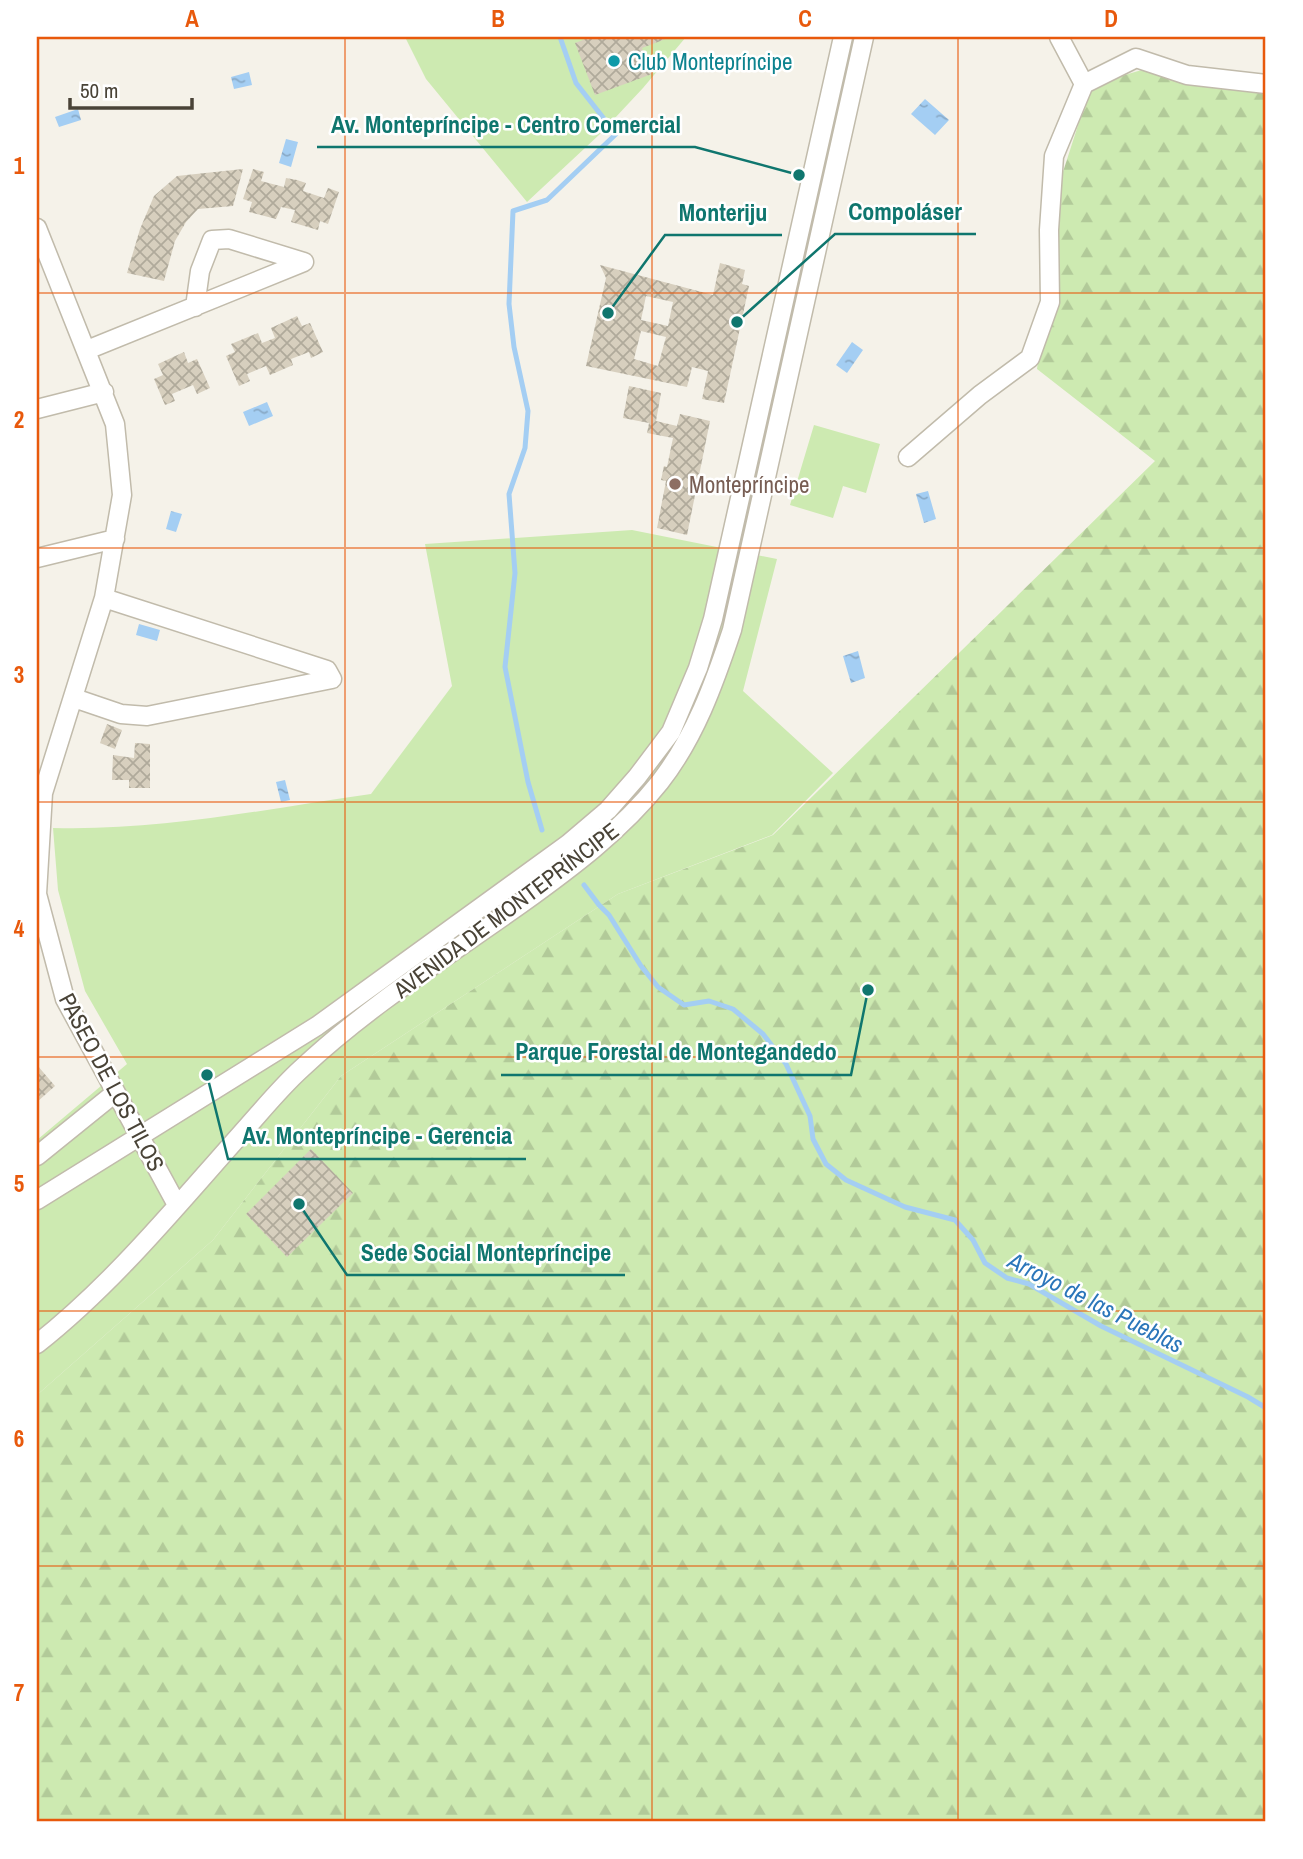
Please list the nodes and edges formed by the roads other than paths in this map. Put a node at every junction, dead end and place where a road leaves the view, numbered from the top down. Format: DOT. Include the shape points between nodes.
graph roads {
  1 [pos="843,37"];
  2 [pos="864,37"];
  3 [pos="1059,37"];
  4 [pos="1084,83"];
  5 [pos="1266,84"];
  6 [pos="37,228"];
  7 [pos="195,307"];
  8 [pos="87,350"];
  9 [pos="104,393"];
  10 [pos="37,409"];
  11 [pos="908,457"];
  12 [pos="115,539"];
  13 [pos="37,558"];
  14 [pos="104,598"];
  15 [pos="74,698"];
  16 [pos="37,894"];
  17 [pos="115,1093"];
  18 [pos="139,1138"];
  19 [pos="37,1156"];
  20 [pos="37,1200"];
  21 [pos="177,1205"];
  22 [pos="37,1344"];
  1 -- 18 [label="street, AVENIDA DE MONTEPRÍNCIPE" via="713,619 671,732 608,810 568,845 317,1026"];
  2 -- 21 [label="street, AVENIDA DE MONTEPRÍNCIPE" via="732,630 697,724 661,781 621,826 315,1056"];
  3 -- 4 [label="street"];
  4 -- 5 [label="street" via="1136,58 1187,75"];
  4 -- 11 [label="street" via="1054,156 1051,302 1030,358"];
  6 -- 8 [label="street, PASEO DE LOS TILOS"];
  7 -- 7 [label="street" via="292,267 304,262 229,239 212,240 200,271"];
  7 -- 8 [label="street"];
  8 -- 9 [label="street, PASEO DE LOS TILOS"];
  9 -- 10 [label="street"];
  9 -- 12 [label="street, PASEO DE LOS TILOS" via="115,424 122,495"];
  12 -- 13 [label="street"];
  12 -- 14 [label="street, PASEO DE LOS TILOS"];
  14 -- 15 [label="street, PASEO DE LOS TILOS"];
  14 -- 15 [label="street" via="327,670 332,679 147,716"];
  15 -- 16 [label="street, PASEO DE LOS TILOS" via="43,793"];
  16 -- 17 [label="street, PASEO DE LOS TILOS" via="65,999"];
  17 -- 18 [label="street, PASEO DE LOS TILOS"];
  17 -- 19 [label="street"];
  18 -- 20 [label="street, AVENIDA DE MONTEPRÍNCIPE"];
  18 -- 21 [label="street, PASEO DE LOS TILOS"];
  21 -- 22 [label="street, AVENIDA DE MONTEPRÍNCIPE" via="111,1278"];
}
